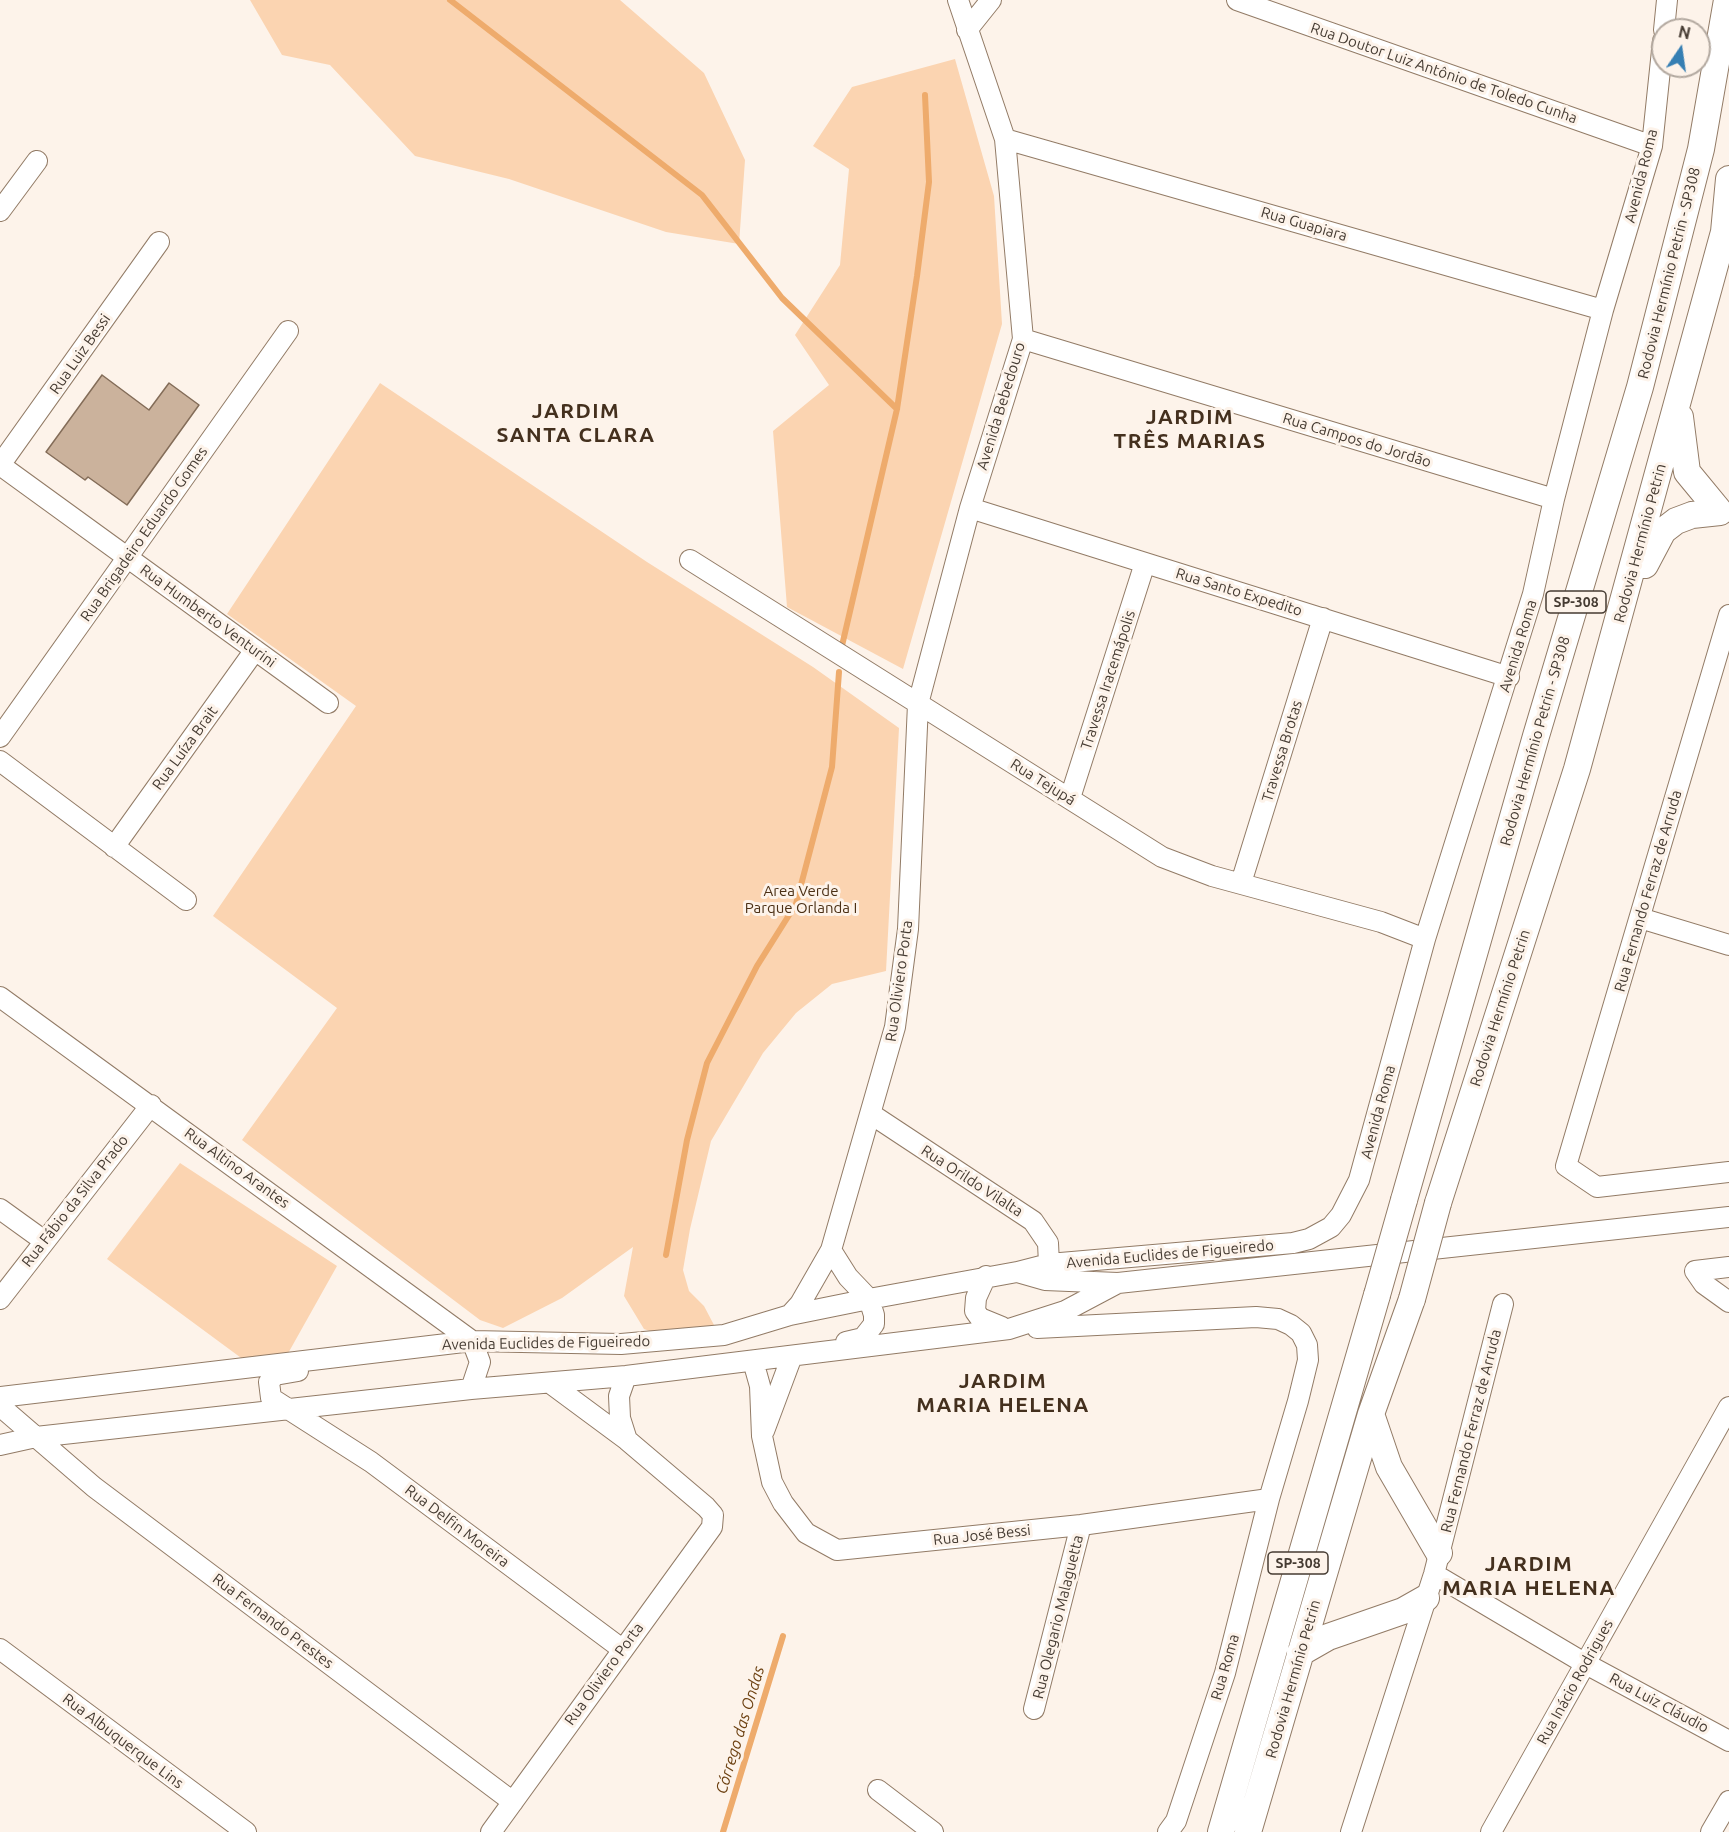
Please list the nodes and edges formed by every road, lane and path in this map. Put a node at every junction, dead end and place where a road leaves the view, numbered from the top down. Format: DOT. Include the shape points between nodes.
graph roads {
  1 [pos="958,0"];
  2 [pos="991,0"];
  3 [pos="1237,0"];
  4 [pos="1668,0"];
  5 [pos="1727,0"];
  6 [pos="1666,18"];
  7 [pos="968,30"];
  8 [pos="1659,78"];
  9 [pos="1005,139"];
  10 [pos="1652,146"];
  11 [pos="37,161"];
  12 [pos="1729,179"];
  13 [pos="0,211"];
  14 [pos="159,242"];
  15 [pos="1603,310"];
  16 [pos="288,331"];
  17 [pos="1023,339"];
  18 [pos="1679,400"];
  19 [pos="0,465"];
  20 [pos="1554,499"];
  21 [pos="970,508"];
  22 [pos="1725,514"];
  23 [pos="127,558"];
  24 [pos="690,560"];
  25 [pos="1145,563"];
  26 [pos="1729,615"];
  27 [pos="1323,618"];
  28 [pos="1616,629"];
  29 [pos="1726,637"];
  30 [pos="255,650"];
  31 [pos="1509,677"];
  32 [pos="328,703"];
  33 [pos="918,704"];
  34 [pos="0,737"];
  35 [pos="0,761"];
  36 [pos="1070,798"];
  37 [pos="114,846"];
  38 [pos="1241,883"];
  39 [pos="186,900"];
  40 [pos="1640,918"];
  41 [pos="1425,939"];
  42 [pos="1729,945"];
  43 [pos="0,997"];
  44 [pos="151,1105"];
  45 [pos="871,1114"];
  46 [pos="1729,1172"];
  47 [pos="1404,1200"];
  48 [pos="0,1209"];
  49 [pos="1729,1216"];
  50 [pos="1322,1233"];
  51 [pos="43,1240"];
  52 [pos="831,1250"];
  53 [pos="1049,1264"];
  54 [pos="1729,1267"];
  55 [pos="1017,1272"];
  56 [pos="986,1276"];
  57 [pos="1118,1283"];
  58 [pos="0,1299"];
  59 [pos="868,1299"];
  60 [pos="1729,1302"];
  61 [pos="1503,1304"];
  62 [pos="790,1316"];
  63 [pos="1009,1329"];
  64 [pos="472,1341"];
  65 [pos="383,1350"];
  66 [pos="824,1350"];
  67 [pos="792,1356"];
  68 [pos="753,1361"];
  69 [pos="626,1376"];
  70 [pos="550,1383"];
  71 [pos="471,1389"];
  72 [pos="0,1398"];
  73 [pos="0,1406"];
  74 [pos="1729,1407"];
  75 [pos="288,1409"];
  76 [pos="1371,1414"];
  77 [pos="762,1436"];
  78 [pos="36,1437"];
  79 [pos="627,1440"];
  80 [pos="0,1445"];
  81 [pos="1269,1499"];
  82 [pos="1081,1525"];
  83 [pos="1437,1563"];
  84 [pos="1426,1598"];
  85 [pos="0,1649"];
  86 [pos="622,1649"];
  87 [pos="1300,1653"];
  88 [pos="1586,1664"];
  89 [pos="1034,1709"];
  90 [pos="1729,1741"];
  91 [pos="878,1790"];
  92 [pos="513,1802"];
  93 [pos="1729,1802"];
  94 [pos="246,1832"];
  95 [pos="491,1832"];
  96 [pos="933,1832"];
  97 [pos="1168,1832"];
  98 [pos="1221,1832"];
  99 [pos="1248,1832"];
  100 [pos="1351,1832"];
  101 [pos="1491,1832"];
  102 [pos="1711,1832"];
  1 -- 7 [label="street, Avenida Bebedouro"];
  2 -- 7 [label="street"];
  3 -- 10 [label="street, Rua Doutor Luiz Antônio de Toledo Cunha"];
  4 -- 6 [label="street"];
  5 -- 47 [label="main road, Rodovia Hermínio Petrin - SP308 / SP-308" via="1701,149 1640,387"];
  7 -- 9 [label="street, Avenida Bebedouro"];
  8 -- 10 [label="street, Avenida Roma"];
  9 -- 15 [label="street, Rua Guapiara"];
  9 -- 17 [label="street, Avenida Bebedouro"];
  10 -- 15 [label="street, Avenida Roma"];
  11 -- 13 [label="street"];
  12 -- 18 [label="main road, Rodovia Hermínio Petrin / SP-308" via="1724,232"];
  14 -- 19 [label="street, Rua Luiz Bessi"];
  15 -- 20 [label="street, Avenida Roma"];
  16 -- 23 [label="street, Rua Brigadeiro Eduardo Gomes"];
  17 -- 20 [label="street, Rua Campos do Jordão"];
  17 -- 21 [label="street, Avenida Bebedouro"];
  18 -- 22 [label="main road" via="1687,472"];
  18 -- 28 [label="main road, Rodovia Hermínio Petrin / SP-308"];
  19 -- 23 [label="street, Rua Humberto Venturini"];
  20 -- 31 [label="street, Avenida Roma"];
  21 -- 25 [label="street, Rua Santo Expedito"];
  21 -- 33 [label="street, Avenida Bebedouro"];
  22 -- 28 [label="main road" via="1692,515 1663,531"];
  23 -- 30 [label="street, Rua Humberto Venturini"];
  23 -- 34 [label="street, Rua Brigadeiro Eduardo Gomes"];
  24 -- 33 [label="street, Rua Tejupá"];
  25 -- 27 [label="street, Rua Santo Expedito"];
  25 -- 36 [label="street, Travessa Iracemápolis"];
  26 -- 29 [label="street, Rua Fernando Ferraz de Arruda"];
  27 -- 31 [label="street, Rua Santo Expedito"];
  27 -- 38 [label="street, Travessa Brotas"];
  28 -- 76 [label="main road, Rodovia Hermínio Petrin / SP-308, bridge" via="1577,769 1438,1203 1412,1299"];
  29 -- 40 [label="street, Rua Fernando Ferraz de Arruda"];
  30 -- 32 [label="street, Rua Humberto Venturini"];
  30 -- 37 [label="street, Rua Luíza Brait"];
  31 -- 41 [label="street, Avenida Roma"];
  33 -- 36 [label="street, Rua Tejupá"];
  33 -- 45 [label="street, Rua Oliviero Porta" via="908,930 895,1027"];
  35 -- 37 [label="street"];
  36 -- 38 [label="street, Rua Tejupá" via="1161,857"];
  37 -- 39 [label="street"];
  38 -- 41 [label="street, Rua Tejupá" via="1381,922"];
  40 -- 42 [label="street"];
  40 -- 46 [label="street, Rua Fernando Ferraz de Arruda" via="1566,1166 1598,1187"];
  41 -- 50 [label="street, Avenida Roma" via="1359,1180 1341,1215"];
  43 -- 44 [label="street, Rua Altino Arantes"];
  44 -- 51 [label="street, Rua Fábio da Silva Prado"];
  44 -- 64 [label="street, Rua Altino Arantes"];
  45 -- 52 [label="street, Rua Oliviero Porta"];
  45 -- 53 [label="street, Rua Orildo Vilalta" via="1033,1221 1048,1243"];
  47 -- 98 [label="main road, Rodovia Hermínio Petrin / SP-308, bridge"];
  48 -- 51 [label="street"];
  49 -- 57 [label="street"];
  50 -- 53 [label="street, Avenida Euclides de Figueiredo" via="1293,1243"];
  51 -- 58 [label="street, Rua Fábio da Silva Prado"];
  52 -- 59 [label="street"];
  52 -- 62 [label="street, Rua Oliviero Porta"];
  53 -- 55 [label="street, Avenida Euclides de Figueiredo"];
  54 -- 60 [label="street" via="1695,1271 1704,1284"];
  55 -- 56 [label="street, Avenida Euclides de Figueiredo"];
  55 -- 57 [label="street, Avenida Euclides de Figueiredo" via="1045,1280"];
  56 -- 59 [label="street, Avenida Euclides de Figueiredo"];
  56 -- 63 [label="street" via="975,1311 989,1324"];
  57 -- 63 [label="street, Avenida Euclides de Figueiredo" via="1065,1311"];
  59 -- 62 [label="street, Avenida Euclides de Figueiredo"];
  59 -- 66 [label="street" via="874,1315 870,1330 863,1338"];
  61 -- 83 [label="street, Rua Fernando Ferraz de Arruda"];
  62 -- 64 [label="street, Avenida Euclides de Figueiredo" via="724,1335 621,1344"];
  63 -- 66 [label="street, Avenida Euclides de Figueiredo"];
  63 -- 81 [label="street, Avenida Euclides de Figueiredo" via="1256,1317 1291,1325 1301,1333 1308,1360"];
  64 -- 65 [label="street, Avenida Euclides de Figueiredo"];
  64 -- 71 [label="street" via="480,1362"];
  65 -- 72 [label="street, Avenida Euclides de Figueiredo"];
  65 -- 75 [label="street, Rua Delfin Moreira" via="351,1362 275,1375 269,1382 271,1398"];
  66 -- 67 [label="street, Avenida Euclides de Figueiredo"];
  67 -- 68 [label="street, Avenida Euclides de Figueiredo"];
  67 -- 77 [label="street"];
  68 -- 69 [label="street, Avenida Euclides de Figueiredo"];
  68 -- 77 [label="street, Rua José Bessi" via="760,1386"];
  69 -- 70 [label="street, Avenida Euclides de Figueiredo"];
  69 -- 79 [label="street" via="620,1396 620,1418"];
  70 -- 71 [label="street, Avenida Euclides de Figueiredo"];
  70 -- 79 [label="street"];
  71 -- 75 [label="street, Avenida Euclides de Figueiredo"];
  73 -- 78 [label="street, Rua Fernando Prestes"];
  74 -- 88 [label="street, Rua Inácio Rodrigues"];
  75 -- 78 [label="street, Avenida Euclides de Figueiredo"];
  75 -- 86 [label="street, Rua Delfin Moreira" via="371,1462"];
  76 -- 83 [label="main road" via="1389,1467"];
  76 -- 87 [label="main road, Rodovia Hermínio Petrin / SP-308"];
  77 -- 82 [label="street, Rua José Bessi" via="772,1482 783,1503 806,1533 837,1550"];
  78 -- 80 [label="street, Avenida Euclides de Figueiredo"];
  78 -- 92 [label="street, Rua Fernando Prestes" via="94,1487"];
  79 -- 86 [label="street, Rua Oliviero Porta" via="713,1515 712,1527"];
  81 -- 82 [label="street, Rua José Bessi"];
  81 -- 97 [label="street, Rua Roma" via="1225,1673 1176,1821"];
  82 -- 89 [label="street, Rua Olegario Malaguetta"];
  83 -- 84 [label="street, Rua Fernando Ferraz de Arruda"];
  83 -- 88 [label="street, Rua Luiz Cláudio"];
  84 -- 87 [label="main road" via="1403,1611 1328,1637"];
  84 -- 100 [label="street, Rua Fernando Ferraz de Arruda"];
  85 -- 94 [label="street, Rua Albuquerque Lins"];
  86 -- 92 [label="street, Rua Oliviero Porta"];
  87 -- 99 [label="main road, Rodovia Hermínio Petrin / SP-308"];
  88 -- 90 [label="street, Rua Luiz Cláudio"];
  88 -- 101 [label="street, Rua Inácio Rodrigues"];
  91 -- 96 [label="street"];
  92 -- 95 [label="street, Rua Oliviero Porta"];
  93 -- 102 [label="street"];
}
